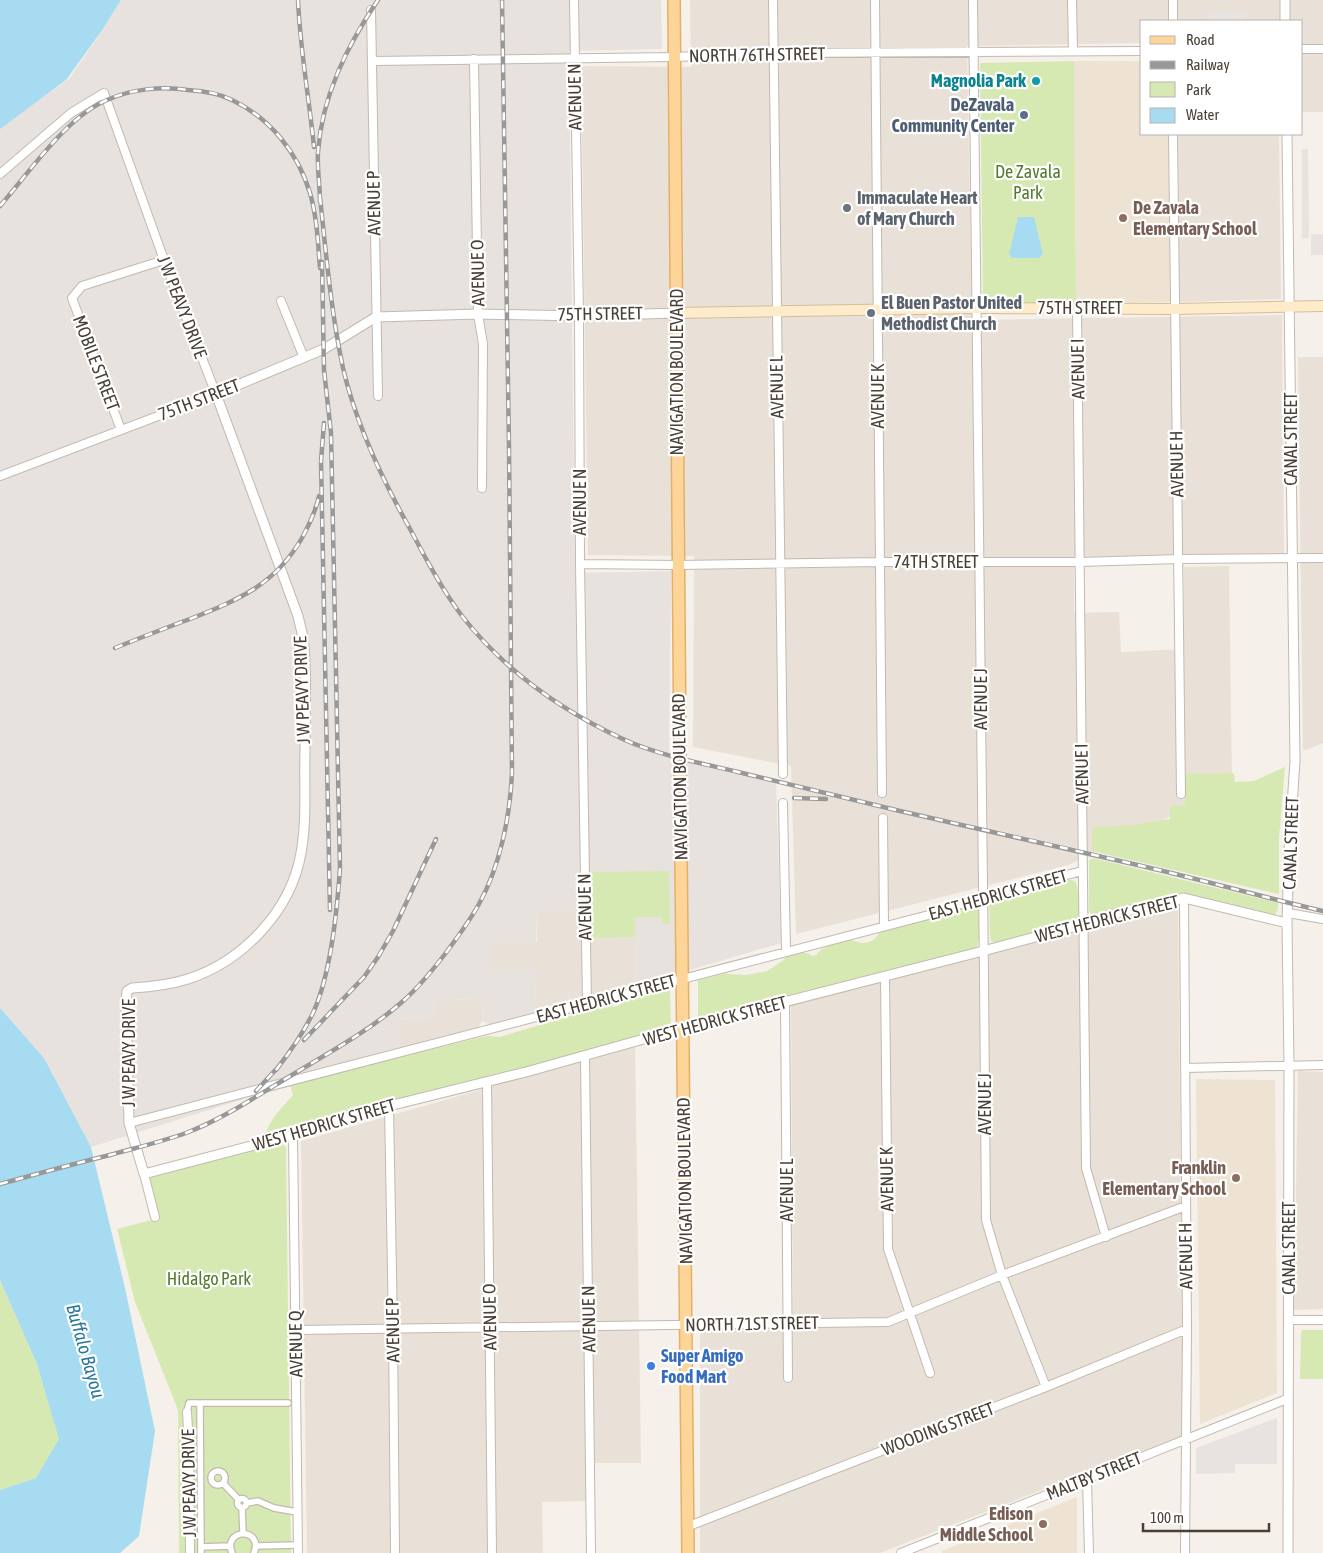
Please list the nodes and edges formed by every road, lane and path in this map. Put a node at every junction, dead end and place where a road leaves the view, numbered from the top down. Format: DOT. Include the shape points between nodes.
graph roads {
  1 [pos="574,0"];
  2 [pos="674,0"];
  3 [pos="773,0"];
  4 [pos="874,0"];
  5 [pos="973,0"];
  6 [pos="1072,0"];
  7 [pos="1173,0"];
  8 [pos="1285,0"];
  9 [pos="371,10"];
  10 [pos="1173,20"];
  11 [pos="1285,20"];
  12 [pos="1303,49"];
  13 [pos="1323,49"];
  14 [pos="1140,51"];
  15 [pos="973,52"];
  16 [pos="1073,52"];
  17 [pos="774,53"];
  18 [pos="874,53"];
  19 [pos="674,56"];
  20 [pos="574,57"];
  21 [pos="474,59"];
  22 [pos="373,61"];
  23 [pos="1173,135"];
  24 [pos="1287,135"];
  25 [pos="0,174"];
  26 [pos="164,260"];
  27 [pos="281,301"];
  28 [pos="1290,306"];
  29 [pos="1323,306"];
  30 [pos="976,308"];
  31 [pos="1077,308"];
  32 [pos="1175,309"];
  33 [pos="776,310"];
  34 [pos="877,310"];
  35 [pos="677,313"];
  36 [pos="478,314"];
  37 [pos="579,316"];
  38 [pos="376,317"];
  39 [pos="304,358"];
  40 [pos="216,394"];
  41 [pos="378,396"];
  42 [pos="121,430"];
  43 [pos="0,476"];
  44 [pos="482,488"];
  45 [pos="1292,558"];
  46 [pos="1323,558"];
  47 [pos="1179,559"];
  48 [pos="879,562"];
  49 [pos="980,562"];
  50 [pos="1080,562"];
  51 [pos="580,564"];
  52 [pos="780,564"];
  53 [pos="678,565"];
  54 [pos="783,774"];
  55 [pos="882,793"];
  56 [pos="1181,794"];
  57 [pos="783,803"];
  58 [pos="883,818"];
  59 [pos="1082,871"];
  60 [pos="984,896"];
  61 [pos="1184,898"];
  62 [pos="1288,913"];
  63 [pos="1323,918"];
  64 [pos="1287,923"];
  65 [pos="1084,924"];
  66 [pos="884,926"];
  67 [pos="786,951"];
  68 [pos="983,951"];
  69 [pos="884,976"];
  70 [pos="682,979"];
  71 [pos="785,1002"];
  72 [pos="587,1004"];
  73 [pos="683,1028"];
  74 [pos="585,1056"];
  75 [pos="1289,1065"];
  76 [pos="1323,1065"];
  77 [pos="1185,1068"];
  78 [pos="486,1082"];
  79 [pos="389,1106"];
  80 [pos="129,1123"];
  81 [pos="293,1135"];
  82 [pos="144,1174"];
  83 [pos="1186,1206"];
  84 [pos="155,1217"];
  85 [pos="1106,1237"];
  86 [pos="1002,1275"];
  87 [pos="910,1313"];
  88 [pos="1289,1320"];
  89 [pos="1323,1320"];
  90 [pos="687,1324"];
  91 [pos="788,1324"];
  92 [pos="589,1326"];
  93 [pos="490,1328"];
  94 [pos="393,1329"];
  95 [pos="1187,1329"];
  96 [pos="296,1330"];
  97 [pos="930,1373"];
  98 [pos="788,1378"];
  99 [pos="1046,1387"];
  100 [pos="1287,1399"];
  101 [pos="200,1403"];
  102 [pos="288,1403"];
  103 [pos="188,1412"];
  104 [pos="1186,1439"];
  105 [pos="1087,1480"];
  106 [pos="223,1483"];
  107 [pos="244,1505"];
  108 [pos="297,1512"];
  109 [pos="689,1526"];
  110 [pos="243,1533"];
  111 [pos="230,1546"];
  112 [pos="256,1546"];
  113 [pos="298,1549"];
  114 [pos="201,1550"];
  115 [pos="190,1553"];
  116 [pos="232,1553"];
  117 [pos="254,1553"];
  118 [pos="395,1553"];
  119 [pos="492,1553"];
  120 [pos="591,1553"];
  121 [pos="688,1553"];
  122 [pos="900,1553"];
  123 [pos="1089,1553"];
  124 [pos="1185,1553"];
  125 [pos="1288,1553"];
  1 -- 20 [label="street, AVENUE N"];
  2 -- 19 [label="main road, NAVIGATION BOULEVARD"];
  3 -- 17 [label="street, AVENUE L"];
  4 -- 18 [label="street, AVENUE K"];
  5 -- 15 [label="street, AVENUE J"];
  6 -- 16 [label="street"];
  7 -- 10 [label="street"];
  8 -- 11 [label="street"];
  9 -- 22 [label="street, AVENUE P"];
  12 -- 13 [label="street"];
  14 -- 16 [label="street, NORTH 76TH STREET"];
  15 -- 16 [label="street, NORTH 76TH STREET"];
  15 -- 18 [label="street, NORTH 76TH STREET"];
  15 -- 30 [label="street, AVENUE J"];
  17 -- 18 [label="street, NORTH 76TH STREET"];
  17 -- 19 [label="street, NORTH 76TH STREET"];
  17 -- 33 [label="street, AVENUE L"];
  18 -- 34 [label="street, AVENUE K"];
  19 -- 20 [label="street, NORTH 76TH STREET"];
  19 -- 35 [label="main road, NAVIGATION BOULEVARD"];
  20 -- 21 [label="street, NORTH 76TH STREET"];
  20 -- 37 [label="street, AVENUE N"];
  21 -- 22 [label="street, NORTH 76TH STREET"];
  21 -- 36 [label="street, AVENUE O"];
  22 -- 38 [label="street, AVENUE P"];
  23 -- 32 [label="street, AVENUE H"];
  24 -- 28 [label="street, CANAL STREET"];
  25 -- 26 [label="street, J W PEAVY DRIVE" via="70,113 104,93"];
  26 -- 40 [label="street, J W PEAVY DRIVE"];
  26 -- 42 [label="street, MOBILE STREET" via="82,286 72,298"];
  27 -- 39 [label="street"];
  28 -- 29 [label="main road, 75TH STREET"];
  28 -- 32 [label="main road, 75TH STREET"];
  28 -- 45 [label="street, CANAL STREET"];
  30 -- 31 [label="main road, 75TH STREET"];
  30 -- 34 [label="main road, 75TH STREET"];
  30 -- 49 [label="street, AVENUE J"];
  31 -- 32 [label="main road, 75TH STREET"];
  31 -- 50 [label="street, AVENUE I"];
  32 -- 47 [label="street, AVENUE H"];
  33 -- 34 [label="main road, 75TH STREET"];
  33 -- 35 [label="main road, 75TH STREET"];
  33 -- 52 [label="street, AVENUE L"];
  34 -- 48 [label="street, AVENUE K"];
  35 -- 37 [label="street, 75TH STREET"];
  35 -- 53 [label="main road, NAVIGATION BOULEVARD"];
  36 -- 37 [label="street, 75TH STREET"];
  36 -- 38 [label="street, 75TH STREET"];
  36 -- 44 [label="street, AVENUE O" via="483,344"];
  37 -- 51 [label="street, AVENUE N"];
  38 -- 39 [label="street, 75TH STREET" via="324,350"];
  38 -- 41 [label="street, AVENUE P"];
  39 -- 40 [label="street, 75TH STREET"];
  40 -- 42 [label="street, 75TH STREET"];
  40 -- 80 [label="street, J W PEAVY DRIVE" via="298,616 304,645 304,822 301,854 294,880 282,904 270,922 241,950 188,979 127,991"];
  42 -- 43 [label="street, 75TH STREET"];
  45 -- 46 [label="street, 74TH STREET"];
  45 -- 47 [label="street, 74TH STREET"];
  45 -- 62 [label="street, CANAL STREET" via="1295,761"];
  47 -- 50 [label="street, 74TH STREET"];
  47 -- 56 [label="street, AVENUE H"];
  48 -- 49 [label="street, 74TH STREET"];
  48 -- 52 [label="street, 74TH STREET"];
  48 -- 55 [label="street, AVENUE K"];
  49 -- 50 [label="street, 74TH STREET"];
  49 -- 60 [label="street, AVENUE J"];
  50 -- 59 [label="street, AVENUE I"];
  51 -- 53 [label="street, 74TH STREET"];
  51 -- 72 [label="street, AVENUE N"];
  52 -- 53 [label="street, 74TH STREET"];
  52 -- 54 [label="street, AVENUE L"];
  53 -- 70 [label="main road, NAVIGATION BOULEVARD"];
  57 -- 67 [label="street"];
  58 -- 66 [label="street"];
  59 -- 60 [label="street, EAST HEDRICK STREET"];
  59 -- 65 [label="street, AVENUE I"];
  60 -- 66 [label="street, EAST HEDRICK STREET" via="940,912"];
  60 -- 68 [label="street, AVENUE J"];
  61 -- 64 [label="street, WEST HEDRICK STREET"];
  61 -- 65 [label="street, WEST HEDRICK STREET"];
  61 -- 77 [label="street, AVENUE H"];
  62 -- 63 [label="street"];
  62 -- 64 [label="street, CANAL STREET"];
  64 -- 75 [label="street, CANAL STREET"];
  65 -- 68 [label="street, WEST HEDRICK STREET"];
  65 -- 85 [label="street, AVENUE I" via="1086,1168"];
  66 -- 67 [label="street, EAST HEDRICK STREET"];
  67 -- 70 [label="street, EAST HEDRICK STREET"];
  68 -- 69 [label="street, WEST HEDRICK STREET"];
  68 -- 86 [label="street, AVENUE J" via="986,1220"];
  69 -- 71 [label="street, WEST HEDRICK STREET"];
  69 -- 87 [label="street, AVENUE K" via="888,1249"];
  70 -- 72 [label="street, EAST HEDRICK STREET"];
  70 -- 73 [label="main road, NAVIGATION BOULEVARD"];
  71 -- 73 [label="street, WEST HEDRICK STREET"];
  71 -- 91 [label="street, AVENUE L"];
  72 -- 80 [label="street, EAST HEDRICK STREET"];
  73 -- 74 [label="street, WEST HEDRICK STREET"];
  73 -- 90 [label="main road, NAVIGATION BOULEVARD"];
  74 -- 78 [label="street, WEST HEDRICK STREET"];
  74 -- 92 [label="street, AVENUE N"];
  75 -- 76 [label="street"];
  75 -- 77 [label="street"];
  75 -- 88 [label="street, CANAL STREET"];
  77 -- 83 [label="street, AVENUE H"];
  78 -- 79 [label="street, WEST HEDRICK STREET"];
  78 -- 93 [label="street, AVENUE O"];
  79 -- 81 [label="street, WEST HEDRICK STREET"];
  79 -- 94 [label="street, AVENUE P"];
  80 -- 82 [label="street, J W PEAVY DRIVE"];
  81 -- 82 [label="street, WEST HEDRICK STREET"];
  81 -- 96 [label="street, AVENUE Q"];
  82 -- 84 [label="street, J W PEAVY DRIVE"];
  83 -- 85 [label="street, NORTH 71ST STREET"];
  83 -- 95 [label="street, AVENUE H"];
  85 -- 86 [label="street, NORTH 71ST STREET"];
  86 -- 87 [label="street, NORTH 71ST STREET"];
  86 -- 99 [label="street, AVENUE J"];
  87 -- 91 [label="street, NORTH 71ST STREET" via="888,1322"];
  87 -- 97 [label="street, AVENUE K"];
  88 -- 89 [label="street"];
  88 -- 100 [label="street, CANAL STREET"];
  90 -- 91 [label="street, NORTH 71ST STREET"];
  90 -- 92 [label="street, NORTH 71ST STREET"];
  90 -- 109 [label="main road, NAVIGATION BOULEVARD"];
  91 -- 98 [label="street, AVENUE L"];
  92 -- 93 [label="street, NORTH 71ST STREET"];
  92 -- 120 [label="street, AVENUE N"];
  93 -- 94 [label="street, NORTH 71ST STREET"];
  93 -- 119 [label="street, AVENUE O"];
  94 -- 96 [label="street, NORTH 71ST STREET"];
  94 -- 118 [label="street, AVENUE P"];
  95 -- 99 [label="street, WOODING STREET"];
  95 -- 104 [label="street, AVENUE H"];
  96 -- 108 [label="street, AVENUE Q"];
  99 -- 109 [label="street, WOODING STREET"];
  100 -- 104 [label="street, MALTBY STREET"];
  100 -- 125 [label="street, CANAL STREET"];
  101 -- 102 [label="street"];
  101 -- 103 [label="street" via="188,1403"];
  101 -- 114 [label="street"];
  103 -- 115 [label="street, J W PEAVY DRIVE"];
  104 -- 105 [label="street, MALTBY STREET"];
  104 -- 124 [label="street, AVENUE H"];
  105 -- 122 [label="street, MALTBY STREET"];
  105 -- 123 [label="street"];
  106 -- 107 [label="street" via="239,1500 245,1499"];
  107 -- 108 [label="street" via="258,1501"];
  107 -- 110 [label="street"];
  108 -- 113 [label="street, AVENUE Q"];
  109 -- 121 [label="main road, NAVIGATION BOULEVARD"];
  110 -- 111 [label="street" via="233,1538"];
  110 -- 112 [label="street" via="250,1535"];
  111 -- 114 [label="street"];
  111 -- 116 [label="street"];
  112 -- 113 [label="street"];
  112 -- 117 [label="street"];
}
